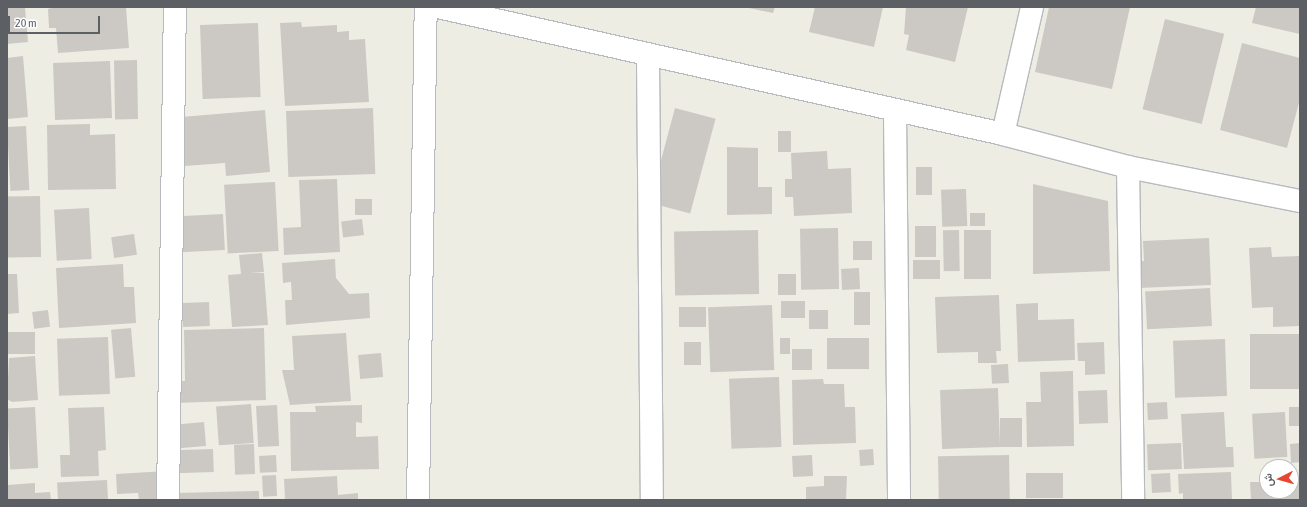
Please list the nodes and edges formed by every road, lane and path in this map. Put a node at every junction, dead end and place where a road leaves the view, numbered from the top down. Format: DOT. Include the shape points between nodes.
graph roads {
  1 [pos="175,7"];
  2 [pos="426,7"];
  3 [pos="438,7"];
  4 [pos="1032,7"];
  5 [pos="648,57"];
  6 [pos="895,112"];
  7 [pos="1004,134"];
  8 [pos="1128,167"];
  9 [pos="1300,201"];
  10 [pos="168,500"];
  11 [pos="418,500"];
  12 [pos="652,500"];
  13 [pos="899,500"];
  14 [pos="1133,500"];
  1 -- 10 [label="street"];
  2 -- 11 [label="street"];
  3 -- 5 [label="street"];
  4 -- 7 [label="street"];
  5 -- 6 [label="street"];
  5 -- 12 [label="street"];
  6 -- 7 [label="street"];
  6 -- 13 [label="street"];
  7 -- 8 [label="street"];
  8 -- 9 [label="street"];
  8 -- 14 [label="street"];
}
